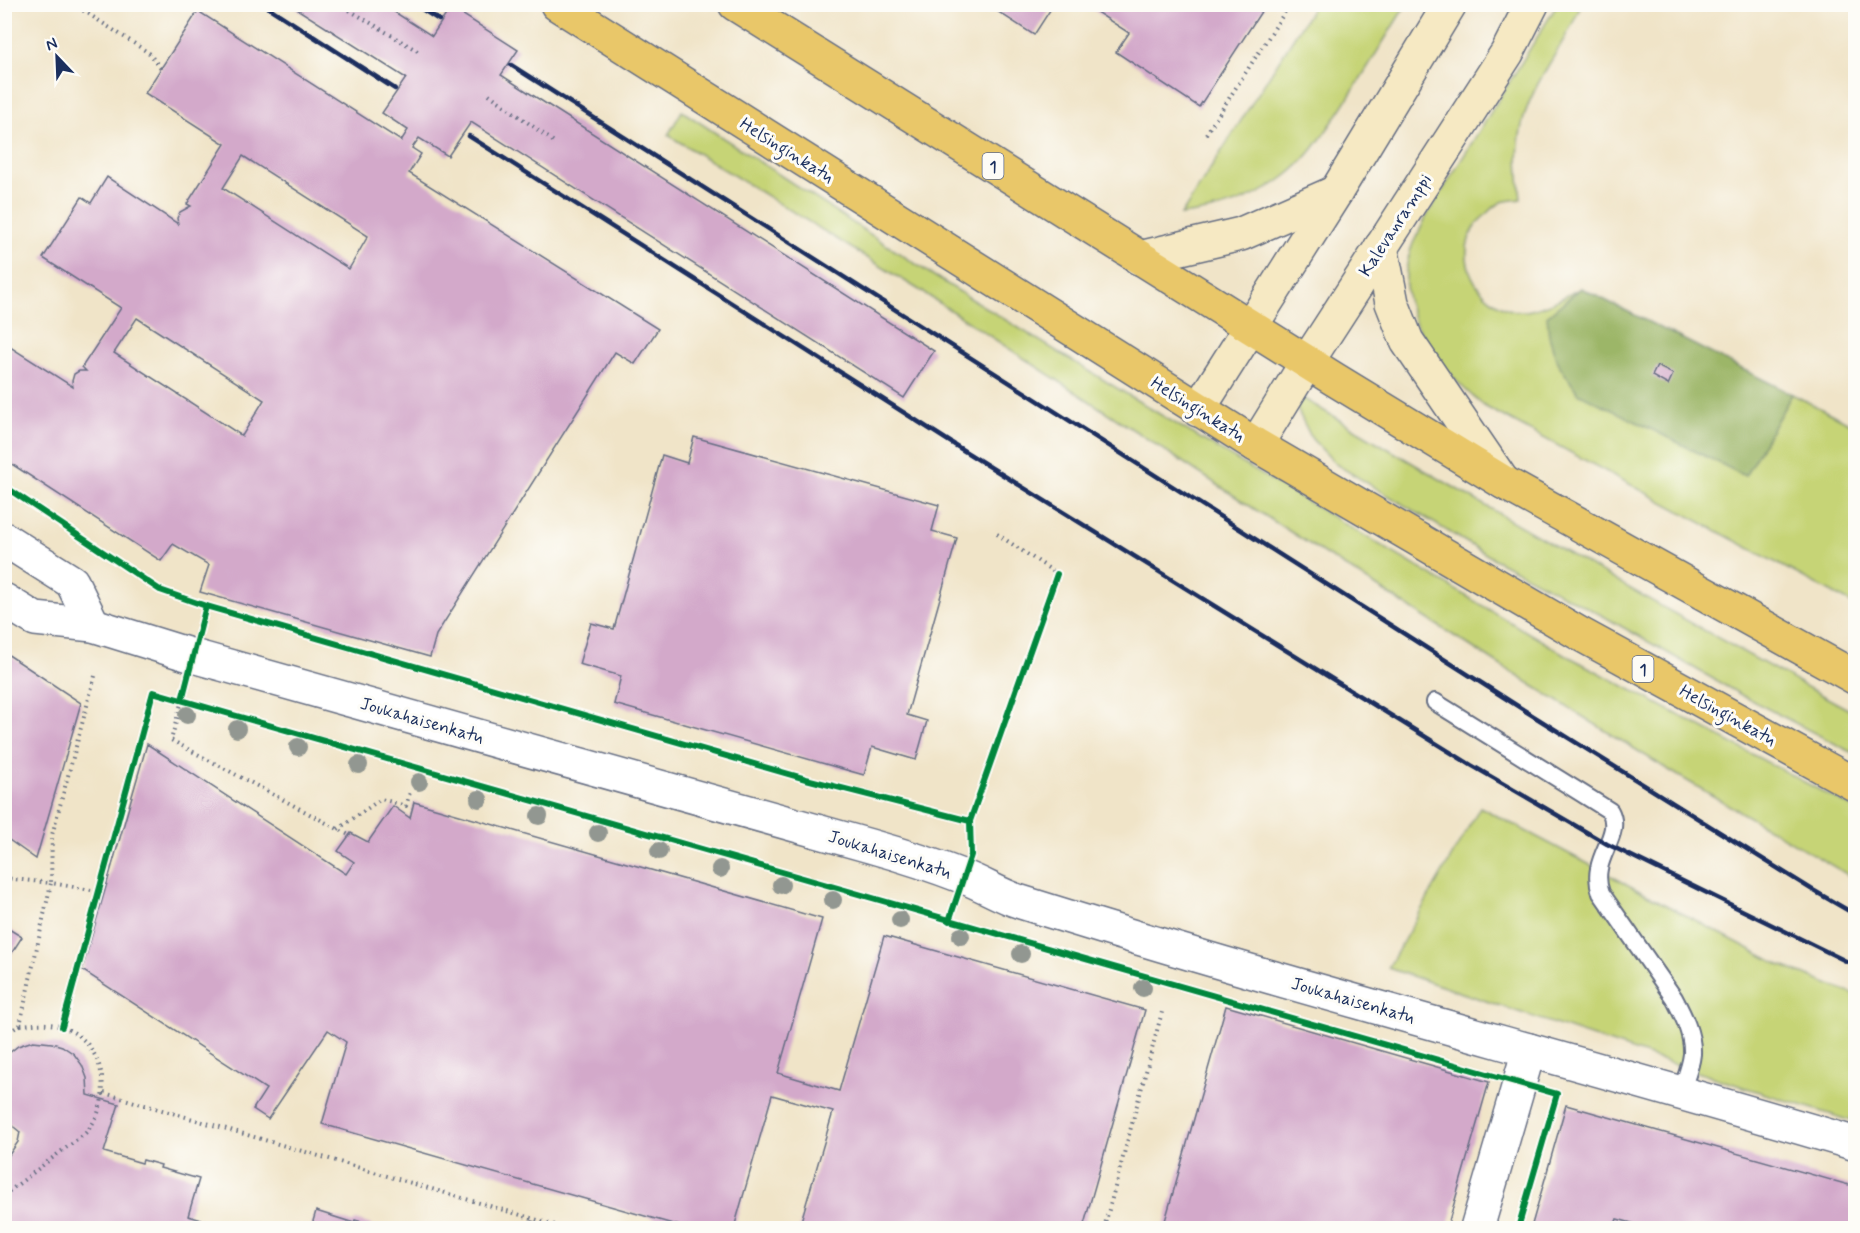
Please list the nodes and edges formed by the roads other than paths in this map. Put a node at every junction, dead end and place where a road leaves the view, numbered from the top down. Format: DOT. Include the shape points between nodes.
graph roads {
  1 [pos="557,4"];
  2 [pos="735,4"];
  3 [pos="1450,4"];
  4 [pos="1532,4"];
  5 [pos="1336,192"];
  6 [pos="1381,247"];
  7 [pos="1139,258"];
  8 [pos="1250,327"];
  9 [pos="1307,362"];
  10 [pos="1198,410"];
  11 [pos="1256,445"];
  12 [pos="1503,482"];
  13 [pos="4,539"];
  14 [pos="4,600"];
  15 [pos="93,625"];
  16 [pos="1856,678"];
  17 [pos="1435,702"];
  18 [pos="1856,785"];
  19 [pos="1529,1050"];
  20 [pos="1681,1092"];
  21 [pos="1856,1144"];
  22 [pos="1477,1228"];
  1 -- 10 [label="highway, Helsinginkatu / 1"];
  2 -- 7 [label="highway, 1"];
  3 -- 5 [label="main road"];
  4 -- 6 [label="main road, Kalevanramppi" via="1507,53"];
  5 -- 7 [label="main road" via="1228,238"];
  5 -- 8 [label="main road"];
  6 -- 9 [label="main road, Kalevanramppi"];
  6 -- 12 [label="main road" via="1392,303 1407,342"];
  7 -- 8 [label="highway, 1"];
  8 -- 9 [label="highway, 1"];
  8 -- 10 [label="main road"];
  9 -- 11 [label="main road, Kalevanramppi"];
  9 -- 12 [label="highway, 1"];
  10 -- 11 [label="highway, Helsinginkatu / 1"];
  11 -- 18 [label="highway, Helsinginkatu / 1" via="1580,634"];
  12 -- 16 [label="highway, 1"];
  13 -- 15 [label="street" via="72,582"];
  14 -- 15 [label="street, Joukahaisenkatu" via="35,619"];
  15 -- 19 [label="street, Joukahaisenkatu" via="902,855 1017,901"];
  17 -- 20 [label="lane" via="1610,812 1614,830 1599,861 1597,882 1683,1016 1692,1056"];
  19 -- 20 [label="street, Joukahaisenkatu"];
  19 -- 22 [label="street"];
  20 -- 21 [label="street, Joukahaisenkatu"];
}
